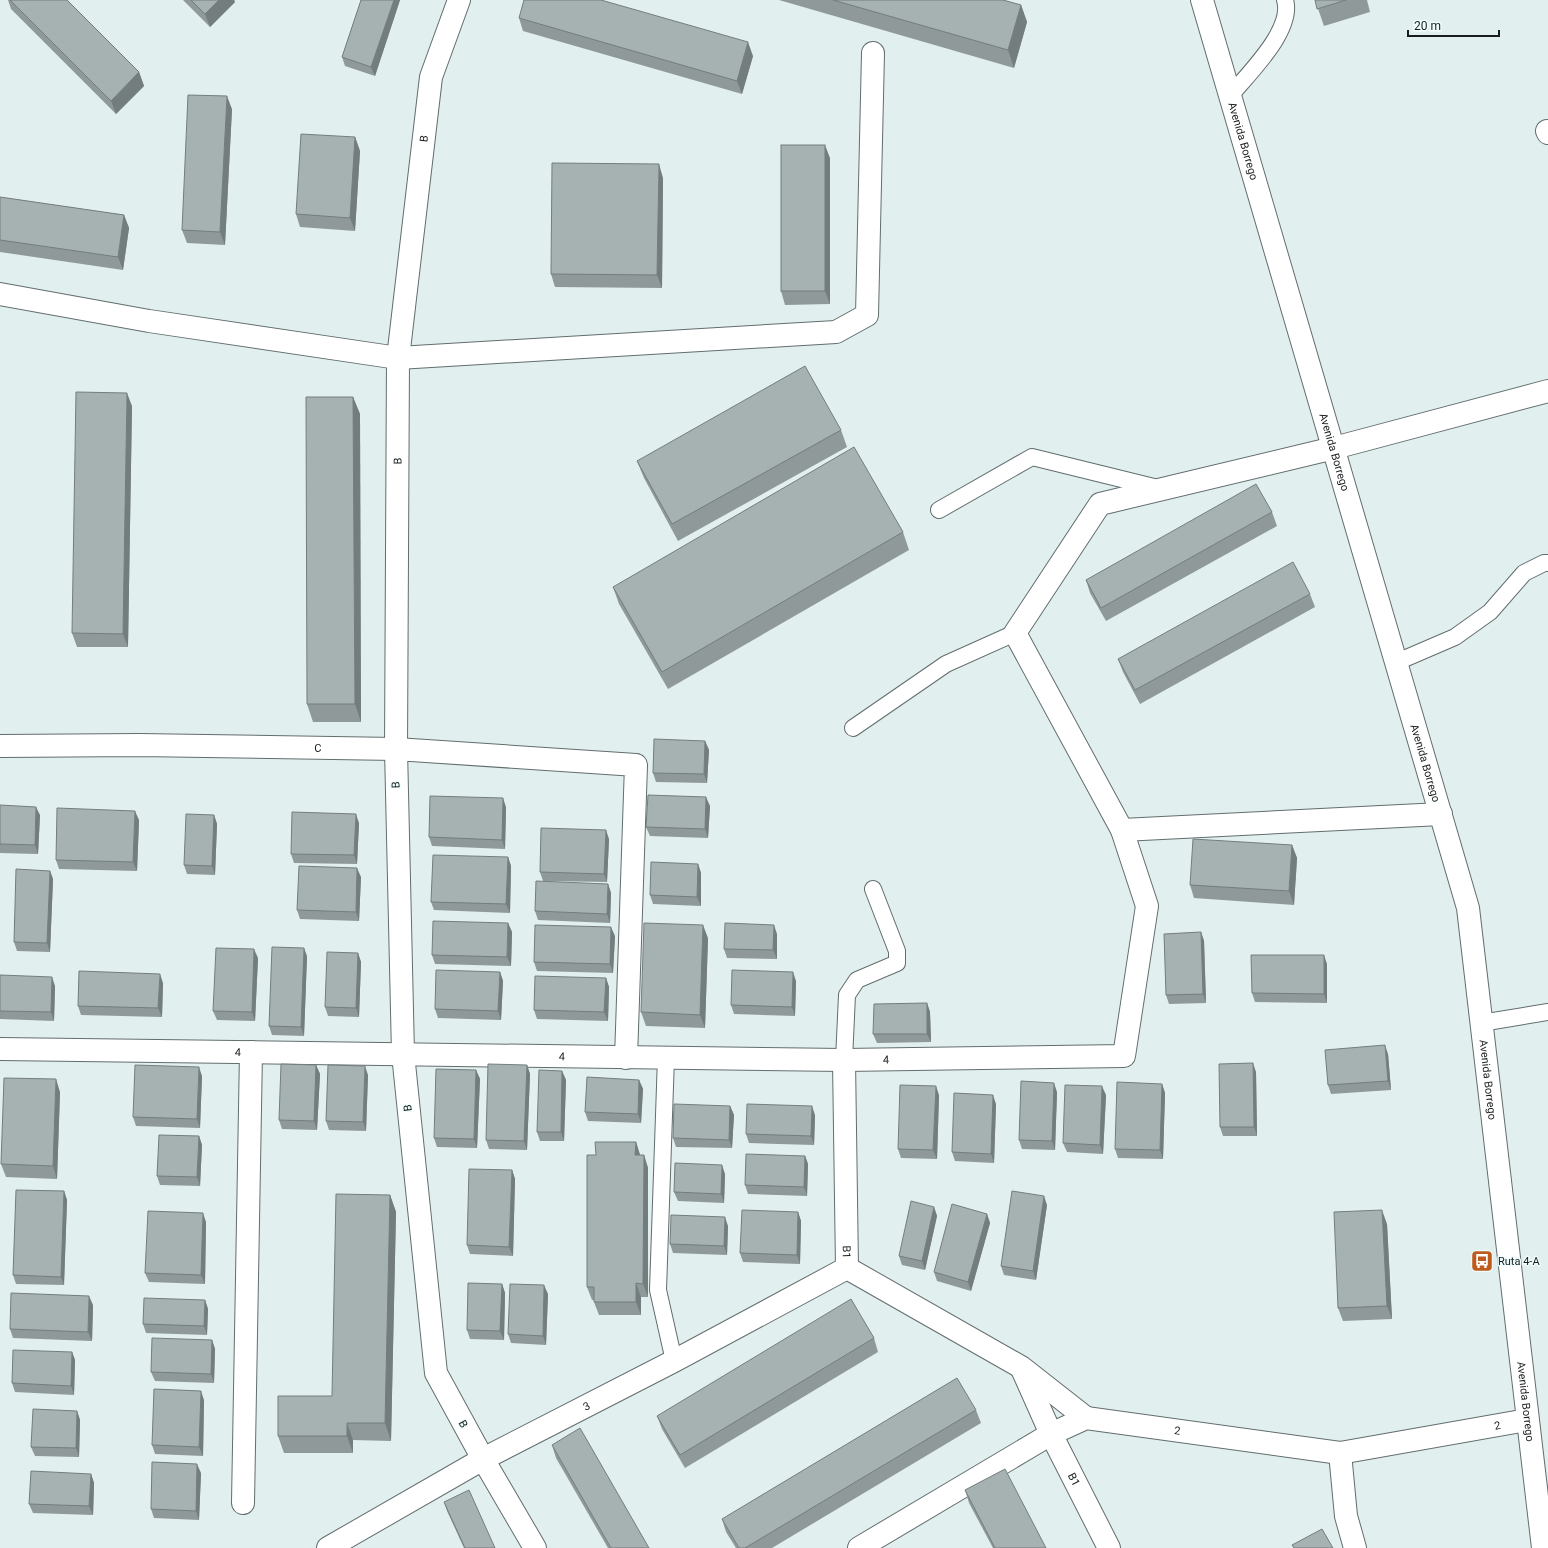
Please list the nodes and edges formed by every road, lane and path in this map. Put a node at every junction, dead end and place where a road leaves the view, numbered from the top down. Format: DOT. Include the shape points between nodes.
graph roads {
  1 [pos="458,0"];
  2 [pos="1202,0"];
  3 [pos="1285,0"];
  4 [pos="873,53"];
  5 [pos="1230,96"];
  6 [pos="0,294"];
  7 [pos="398,358"];
  8 [pos="1548,391"];
  9 [pos="1334,448"];
  10 [pos="1162,489"];
  11 [pos="939,510"];
  12 [pos="1548,563"];
  13 [pos="1015,633"];
  14 [pos="1396,662"];
  15 [pos="853,728"];
  16 [pos="0,746"];
  17 [pos="396,749"];
  18 [pos="1441,814"];
  19 [pos="1122,830"];
  20 [pos="873,889"];
  21 [pos="1548,1012"];
  22 [pos="1482,1023"];
  23 [pos="0,1049"];
  24 [pos="251,1052"];
  25 [pos="403,1054"];
  26 [pos="666,1057"];
  27 [pos="626,1058"];
  28 [pos="844,1060"];
  29 [pos="847,1268"];
  30 [pos="674,1361"];
  31 [pos="1021,1367"];
  32 [pos="1086,1418"];
  33 [pos="1527,1420"];
  34 [pos="1051,1434"];
  35 [pos="1340,1453"];
  36 [pos="483,1459"];
  37 [pos="1541,1485"];
  38 [pos="243,1503"];
  39 [pos="328,1548"];
  40 [pos="535,1548"];
  41 [pos="859,1548"];
  42 [pos="1109,1548"];
  43 [pos="1355,1548"];
  44 [pos="1543,1548"];
  1 -- 7 [label="street, B" via="431,77"];
  2 -- 5 [label="street, Avenida Borrego"];
  3 -- 5 [label="lane" via="1284,24 1275,41"];
  4 -- 7 [label="street" via="867,315 836,332"];
  5 -- 9 [label="street, Avenida Borrego"];
  6 -- 7 [label="street" via="149,321"];
  7 -- 17 [label="street, B"];
  8 -- 9 [label="street"];
  9 -- 10 [label="street"];
  9 -- 14 [label="street, Avenida Borrego"];
  10 -- 11 [label="lane" via="1032,457"];
  10 -- 13 [label="street" via="1100,504"];
  12 -- 14 [label="lane" via="1524,573 1490,612 1455,637"];
  13 -- 15 [label="lane" via="946,664"];
  13 -- 19 [label="street"];
  14 -- 18 [label="street, Avenida Borrego"];
  16 -- 17 [label="street, C" via="139,745"];
  17 -- 25 [label="street, B"];
  17 -- 27 [label="street, C" via="636,765"];
  18 -- 19 [label="street"];
  18 -- 22 [label="street, Avenida Borrego" via="1468,908"];
  19 -- 28 [label="street, 4" via="1147,906 1124,1056"];
  20 -- 28 [label="lane" via="897,951 897,963 857,980 846,995"];
  21 -- 22 [label="lane"];
  22 -- 33 [label="street, Avenida Borrego"];
  23 -- 24 [label="street, 4"];
  24 -- 25 [label="street, 4"];
  24 -- 38 [label="street"];
  25 -- 27 [label="street, 4"];
  25 -- 36 [label="street, B" via="436,1373"];
  26 -- 27 [label="street, 4"];
  26 -- 28 [label="street, 4"];
  26 -- 30 [label="lane" via="658,1290"];
  28 -- 29 [label="street, B1"];
  29 -- 30 [label="street, 3"];
  29 -- 31 [label="street, B1"];
  30 -- 36 [label="street, 3"];
  31 -- 32 [label="street, B1"];
  31 -- 34 [label="street, B1"];
  32 -- 34 [label="street"];
  32 -- 35 [label="street, 2"];
  33 -- 35 [label="street, 2"];
  33 -- 37 [label="street, Avenida Borrego"];
  34 -- 41 [label="street"];
  34 -- 42 [label="street, B1"];
  35 -- 43 [label="street" via="1346,1516"];
  36 -- 39 [label="street, 3"];
  36 -- 40 [label="street, B"];
  37 -- 44 [label="street, Avenida Borrego"];
}
